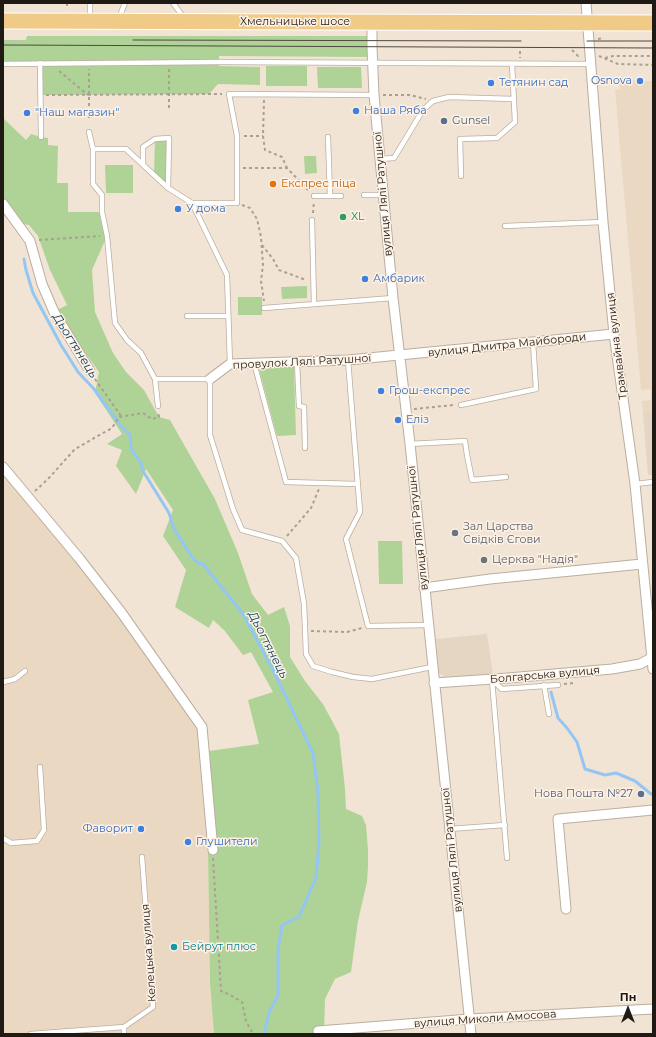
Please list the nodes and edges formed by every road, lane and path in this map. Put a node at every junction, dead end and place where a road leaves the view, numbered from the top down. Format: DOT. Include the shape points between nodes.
graph roads {
  1 [pos="90,3"];
  2 [pos="125,3"];
  3 [pos="173,3"];
  4 [pos="586,3"];
  5 [pos="90,21"];
  6 [pos="117,21"];
  7 [pos="186,21"];
  8 [pos="3,22"];
  9 [pos="372,22"];
  10 [pos="587,22"];
  11 [pos="653,23"];
  12 [pos="598,38"];
  13 [pos="604,38"];
  14 [pos="572,50"];
  15 [pos="520,51"];
  16 [pos="653,56"];
  17 [pos="520,58"];
  18 [pos="604,58"];
  19 [pos="591,60"];
  20 [pos="169,62"];
  21 [pos="90,63"];
  22 [pos="372,63"];
  23 [pos="3,64"];
  24 [pos="40,64"];
  25 [pos="51,64"];
  26 [pos="512,64"];
  27 [pos="653,64"];
  28 [pos="169,94"];
  29 [pos="229,94"];
  30 [pos="264,94"];
  31 [pos="40,95"];
  32 [pos="374,95"];
  33 [pos="89,96"];
  34 [pos="514,99"];
  35 [pos="434,101"];
  36 [pos="169,111"];
  37 [pos="89,118"];
  38 [pos="88,132"];
  39 [pos="237,136"];
  40 [pos="263,136"];
  41 [pos="40,137"];
  42 [pos="328,137"];
  43 [pos="93,149"];
  44 [pos="380,159"];
  45 [pos="143,164"];
  46 [pos="237,168"];
  47 [pos="287,168"];
  48 [pos="461,176"];
  49 [pos="168,188"];
  50 [pos="364,195"];
  51 [pos="383,195"];
  52 [pos="314,196"];
  53 [pos="330,196"];
  54 [pos="341,196"];
  55 [pos="192,203"];
  56 [pos="238,203"];
  57 [pos="3,204"];
  58 [pos="312,220"];
  59 [pos="603,222"];
  60 [pos="505,226"];
  61 [pos="107,236"];
  62 [pos="30,241"];
  63 [pos="262,244"];
  64 [pos="314,283"];
  65 [pos="393,298"];
  66 [pos="314,304"];
  67 [pos="264,308"];
  68 [pos="187,316"];
  69 [pos="228,316"];
  70 [pos="614,334"];
  71 [pos="533,342"];
  72 [pos="399,356"];
  73 [pos="348,360"];
  74 [pos="297,362"];
  75 [pos="254,363"];
  76 [pos="230,364"];
  77 [pos="90,371"];
  78 [pos="155,379"];
  79 [pos="210,380"];
  80 [pos="461,405"];
  81 [pos="158,406"];
  82 [pos="406,410"];
  83 [pos="120,416"];
  84 [pos="410,444"];
  85 [pos="305,448"];
  86 [pos="3,468"];
  87 [pos="506,477"];
  88 [pos="653,482"];
  89 [pos="321,483"];
  90 [pos="357,484"];
  91 [pos="635,484"];
  92 [pos="28,497"];
  93 [pos="282,541"];
  94 [pos="642,564"];
  95 [pos="424,588"];
  96 [pos="428,625"];
  97 [pos="368,626"];
  98 [pos="305,631"];
  99 [pos="653,657"];
  100 [pos="432,667"];
  101 [pos="653,669"];
  102 [pos="25,672"];
  103 [pos="492,680"];
  104 [pos="3,682"];
  105 [pos="434,683"];
  106 [pos="544,685"];
  107 [pos="558,685"];
  108 [pos="549,714"];
  109 [pos="40,767"];
  110 [pos="653,810"];
  111 [pos="505,825"];
  112 [pos="449,829"];
  113 [pos="3,838"];
  114 [pos="213,850"];
  115 [pos="142,857"];
  116 [pos="507,858"];
  117 [pos="566,909"];
  118 [pos="653,1009"];
  119 [pos="470,1019"];
  120 [pos="124,1027"];
  121 [pos="318,1031"];
  122 [pos="358,1031"];
  123 [pos="50,1033"];
  124 [pos="30,1034"];
  125 [pos="124,1034"];
  126 [pos="253,1034"];
  127 [pos="471,1034"];
  1 -- 5 [label="lane"];
  2 -- 6 [label="lane"];
  3 -- 7 [label="lane"];
  4 -- 10 [label="street"];
  5 -- 6 [label="main road, Хмельницьке шосе"];
  5 -- 8 [label="main road, Хмельницьке шосе"];
  6 -- 7 [label="main road, Хмельницьке шосе"];
  7 -- 9 [label="main road, Хмельницьке шосе"];
  9 -- 10 [label="main road, Хмельницьке шосе"];
  9 -- 22 [label="street, вулиця Лялі Ратушної"];
  10 -- 11 [label="main road, Хмельницьке шосе"];
  10 -- 19 [label="street, Трамвайна вулиця"];
  12 -- 13 [label="path"];
  14 -- 19 [label="path" via="578,56"];
  15 -- 17 [label="path"];
  16 -- 18 [label="path"];
  18 -- 19 [label="path"];
  18 -- 19 [label="path" via="596,55"];
  18 -- 27 [label="path" via="618,64"];
  19 -- 26 [label="lane"];
  19 -- 59 [label="street, Трамвайна вулиця"];
  20 -- 21 [label="lane"];
  20 -- 22 [label="lane"];
  20 -- 28 [label="path"];
  21 -- 25 [label="lane"];
  21 -- 33 [label="path"];
  22 -- 26 [label="lane"];
  22 -- 32 [label="street, вулиця Лялі Ратушної"];
  23 -- 24 [label="lane"];
  24 -- 25 [label="lane"];
  24 -- 31 [label="lane"];
  25 -- 33 [label="path"];
  26 -- 34 [label="lane"];
  28 -- 29 [label="path"];
  28 -- 33 [label="path"];
  28 -- 36 [label="path"];
  29 -- 30 [label="lane"];
  29 -- 39 [label="lane"];
  30 -- 32 [label="lane"];
  30 -- 40 [label="path"];
  31 -- 33 [label="path"];
  31 -- 41 [label="lane"];
  32 -- 35 [label="path" via="410,95"];
  32 -- 44 [label="street, вулиця Лялі Ратушної"];
  33 -- 37 [label="path"];
  34 -- 35 [label="lane" via="449,97"];
  34 -- 48 [label="lane" via="515,122 497,138 460,139"];
  35 -- 44 [label="lane" via="423,110 394,158"];
  38 -- 43 [label="lane"];
  39 -- 40 [label="path"];
  39 -- 46 [label="lane"];
  40 -- 47 [label="path" via="265,150 282,157"];
  42 -- 53 [label="lane"];
  43 -- 45 [label="lane" via="126,149"];
  43 -- 61 [label="lane" via="93,184 102,195 102,212"];
  44 -- 51 [label="street, вулиця Лялі Ратушної"];
  45 -- 49 [label="lane"];
  45 -- 49 [label="lane" via="143,147 155,139 169,138"];
  46 -- 47 [label="path"];
  46 -- 56 [label="lane"];
  47 -- 52 [label="path"];
  49 -- 55 [label="lane"];
  50 -- 51 [label="lane"];
  51 -- 65 [label="street, вулиця Лялі Ратушної"];
  52 -- 53 [label="lane"];
  52 -- 58 [label="path"];
  53 -- 54 [label="lane"];
  55 -- 56 [label="lane"];
  55 -- 69 [label="lane" via="226,271"];
  56 -- 63 [label="path" via="250,208 257,219"];
  57 -- 62 [label="street"];
  58 -- 64 [label="lane"];
  59 -- 60 [label="lane"];
  59 -- 70 [label="street, Трамвайна вулиця"];
  61 -- 62 [label="path"];
  61 -- 78 [label="lane" via="115,323 127,340 141,353"];
  62 -- 77 [label="street" via="42,284 54,312"];
  63 -- 64 [label="path" via="279,270"];
  63 -- 67 [label="path" via="261,281"];
  64 -- 66 [label="lane"];
  65 -- 66 [label="lane"];
  65 -- 72 [label="street, вулиця Лялі Ратушної"];
  66 -- 67 [label="lane"];
  68 -- 69 [label="lane"];
  69 -- 76 [label="lane"];
  70 -- 71 [label="street, вулиця Дмитра Майбороди"];
  70 -- 91 [label="street, Трамвайна вулиця"];
  71 -- 72 [label="street, вулиця Дмитра Майбороди"];
  71 -- 80 [label="lane" via="536,389"];
  72 -- 73 [label="street, провулок Лялі Ратушної"];
  72 -- 82 [label="street, вулиця Лялі Ратушної"];
  73 -- 74 [label="street, провулок Лялі Ратушної"];
  73 -- 90 [label="lane"];
  74 -- 75 [label="street, провулок Лялі Ратушної"];
  74 -- 85 [label="lane" via="299,406 304,407"];
  75 -- 76 [label="street, провулок Лялі Ратушної"];
  75 -- 89 [label="lane" via="286,482"];
  76 -- 79 [label="street, провулок Лялі Ратушної"];
  77 -- 83 [label="path"];
  78 -- 79 [label="lane"];
  78 -- 81 [label="lane"];
  79 -- 93 [label="lane" via="210,435 242,530"];
  80 -- 82 [label="path"];
  81 -- 83 [label="path" via="159,417 152,419 142,413"];
  82 -- 84 [label="street, вулиця Лялі Ратушної"];
  83 -- 92 [label="path" via="112,428 75,449"];
  84 -- 87 [label="lane" via="466,441 472,480"];
  84 -- 95 [label="street, вулиця Лялі Ратушної"];
  86 -- 92 [label="street"];
  88 -- 91 [label="lane"];
  89 -- 90 [label="lane"];
  89 -- 93 [label="path" via="311,508"];
  90 -- 97 [label="lane" via="360,512 346,539"];
  91 -- 94 [label="street, Трамвайна вулиця"];
  92 -- 114 [label="street" via="121,612 202,727"];
  93 -- 98 [label="lane" via="296,558 304,604"];
  94 -- 95 [label="street"];
  94 -- 99 [label="street, Трамвайна вулиця"];
  95 -- 96 [label="street, вулиця Лялі Ратушної"];
  96 -- 97 [label="lane"];
  96 -- 100 [label="street, вулиця Лялі Ратушної"];
  97 -- 98 [label="path" via="347,632"];
  98 -- 100 [label="lane" via="306,654 313,666 332,672 372,679"];
  99 -- 101 [label="street, Трамвайна вулиця"];
  99 -- 103 [label="street, Болгарська вулиця" via="640,664 612,669"];
  100 -- 105 [label="street, вулиця Лялі Ратушної"];
  102 -- 104 [label="lane"];
  103 -- 105 [label="street, Болгарська вулиця"];
  103 -- 106 [label="lane" via="502,689"];
  103 -- 111 [label="lane"];
  105 -- 112 [label="street, вулиця Лялі Ратушної"];
  106 -- 107 [label="lane"];
  106 -- 108 [label="lane"];
  109 -- 113 [label="lane" via="44,830 36,840 10,843"];
  110 -- 117 [label="street" via="558,819"];
  111 -- 112 [label="lane"];
  111 -- 116 [label="lane"];
  112 -- 119 [label="street, вулиця Лялі Ратушної"];
  114 -- 126 [label="path" via="221,992 242,1002 246,1021"];
  115 -- 120 [label="lane, Келецька вулиця" via="153,1007"];
  118 -- 119 [label="street, вулиця Миколи Амосова"];
  119 -- 122 [label="street, вулиця Миколи Амосова"];
  119 -- 127 [label="street, вулиця Лялі Ратушної"];
  120 -- 123 [label="lane"];
  120 -- 125 [label="lane"];
  121 -- 122 [label="street, вулиця Миколи Амосова"];
  123 -- 124 [label="lane"];
}
